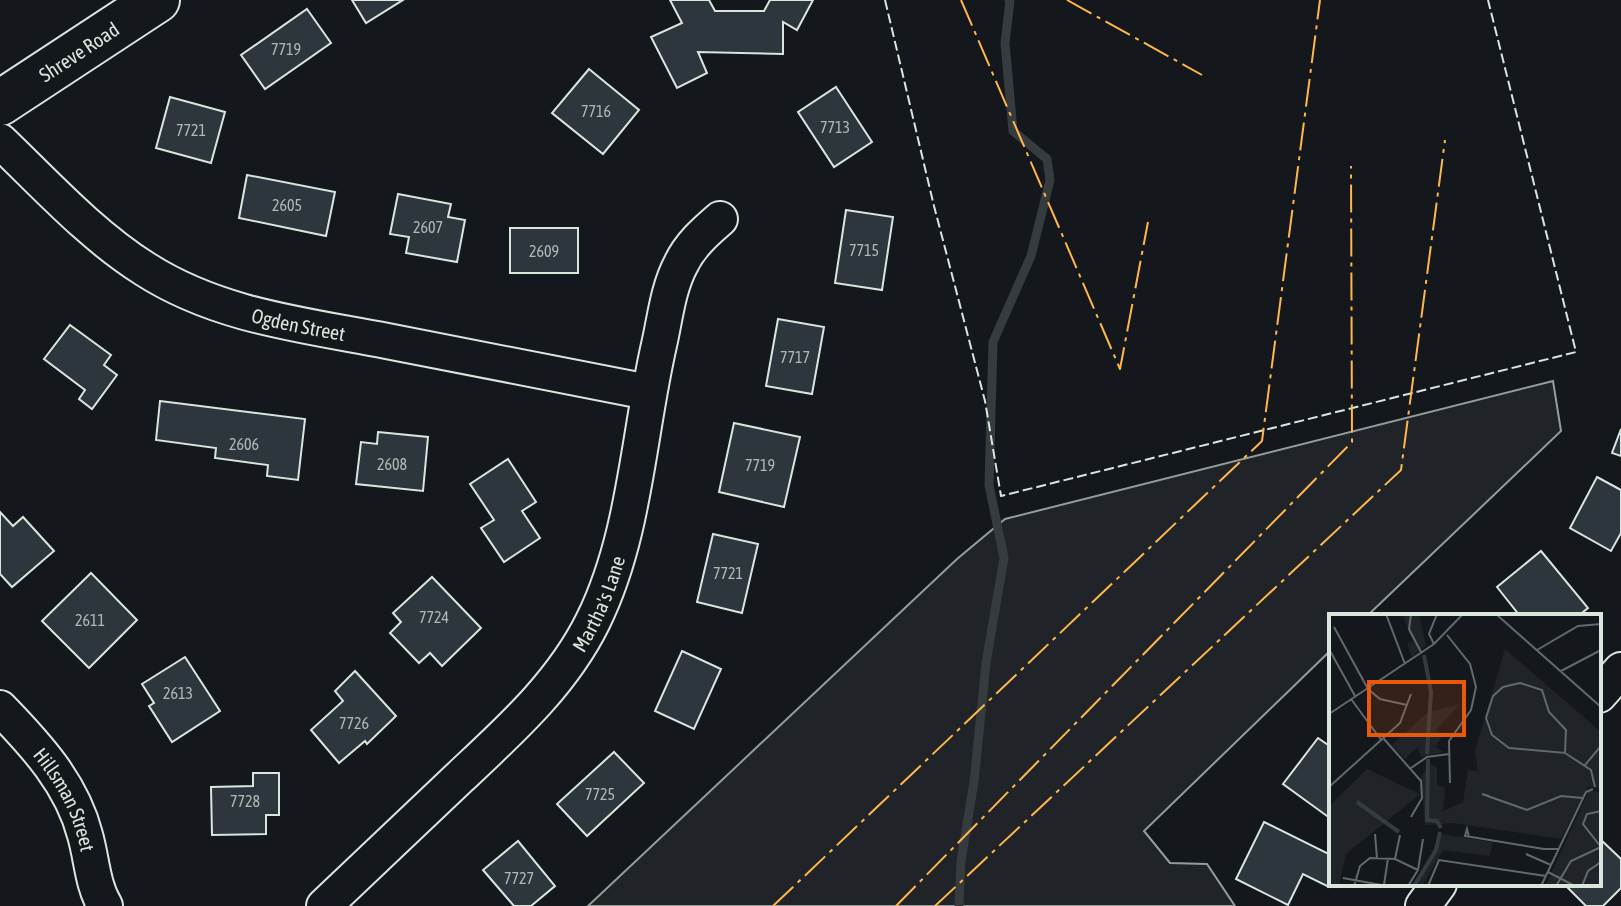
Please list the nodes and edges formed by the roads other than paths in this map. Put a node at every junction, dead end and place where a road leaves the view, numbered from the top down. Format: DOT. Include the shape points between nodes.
graph roads {
  1 [pos="157,0"];
  2 [pos="0,103"];
  3 [pos="0,141"];
  4 [pos="720,219"];
  5 [pos="648,392"];
  6 [pos="1621,670"];
  7 [pos="1601,693"];
  8 [pos="0,708"];
  9 [pos="1438,886"];
  10 [pos="105,906"];
  11 [pos="324,906"];
  12 [pos="1423,906"];
  1 -- 2 [label="main road, Shreve Road"];
  3 -- 5 [label="street, Ogden Street" via="102,238 190,294 306,327"];
  4 -- 5 [label="street, Martha's Lane" via="680,264"];
  5 -- 11 [label="street, Martha's Lane" via="614,571 564,670 530,710"];
  6 -- 7 [label="street"];
  8 -- 10 [label="street, Hillsman Street" via="70,795"];
  9 -- 12 [label="street"];
}
